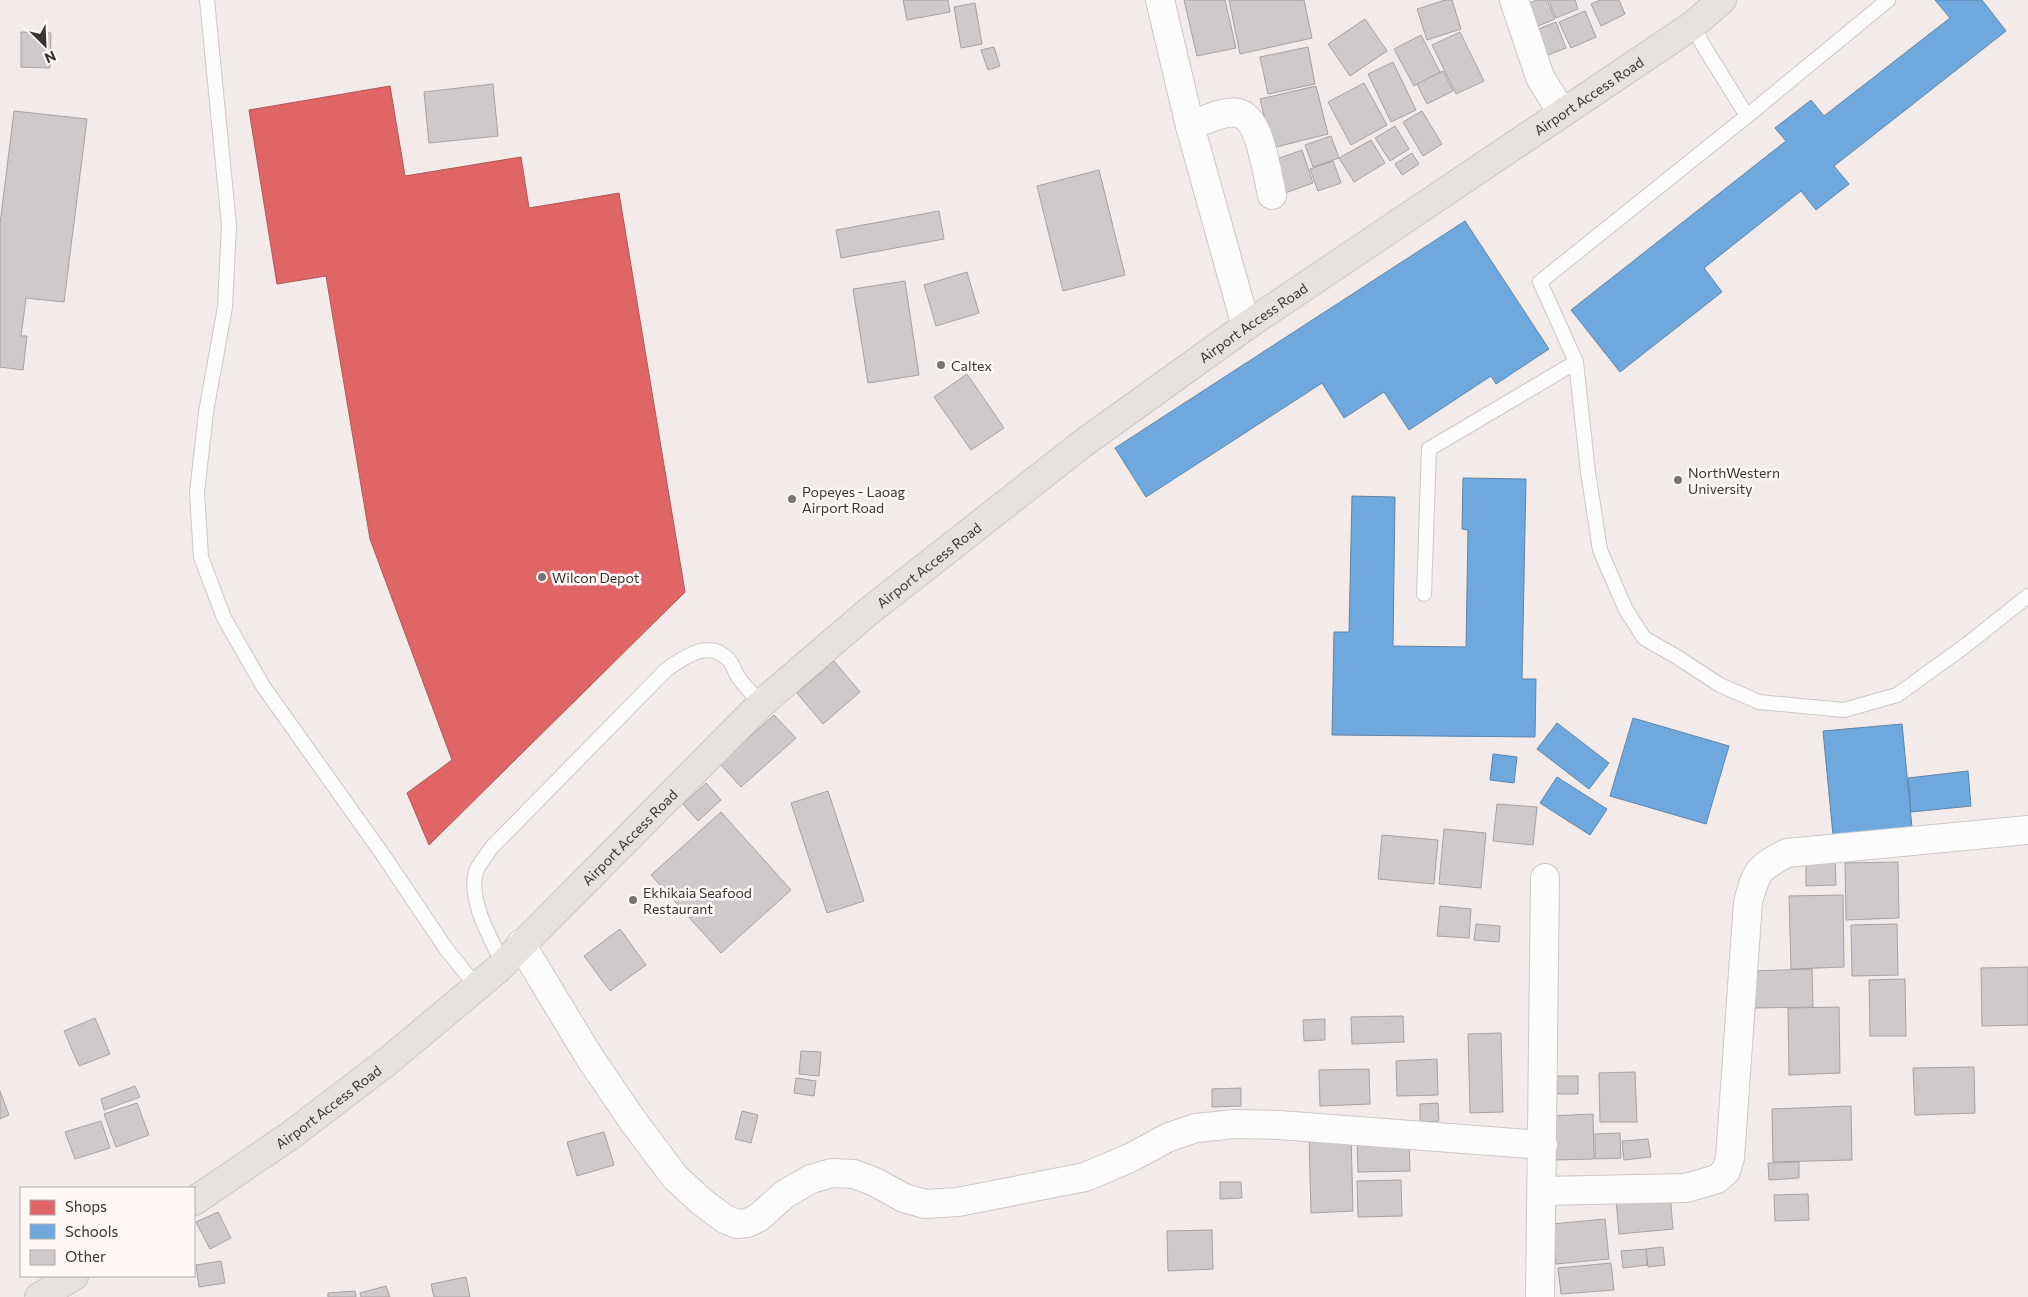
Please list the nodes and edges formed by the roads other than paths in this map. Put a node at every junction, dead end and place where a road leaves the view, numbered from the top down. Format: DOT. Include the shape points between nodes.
graph roads {
  1 [pos="206,0"];
  2 [pos="1160,0"];
  3 [pos="1514,0"];
  4 [pos="1722,0"];
  5 [pos="1888,0"];
  6 [pos="1693,24"];
  7 [pos="1562,113"];
  8 [pos="1747,116"];
  9 [pos="1190,126"];
  10 [pos="1272,195"];
  11 [pos="1246,326"];
  12 [pos="1576,362"];
  13 [pos="1424,594"];
  14 [pos="2028,596"];
  15 [pos="761,704"];
  16 [pos="2028,830"];
  17 [pos="1545,878"];
  18 [pos="512,954"];
  19 [pos="477,987"];
  20 [pos="1543,1145"];
  21 [pos="1542,1191"];
  22 [pos="195,1200"];
  23 [pos="72,1277"];
  24 [pos="39,1297"];
  25 [pos="1540,1297"];
  1 -- 19 [label="lane" via="229,225 225,307 206,412 197,493 201,557 224,618 263,686 447,950"];
  2 -- 9 [label="street"];
  3 -- 7 [label="street" via="1540,77"];
  4 -- 6 [label="main road, Airport Access Road"];
  5 -- 8 [label="lane"];
  6 -- 7 [label="main road, Airport Access Road"];
  6 -- 8 [label="lane"];
  7 -- 11 [label="main road, Airport Access Road"];
  8 -- 12 [label="lane" via="1540,282"];
  9 -- 10 [label="street" via="1222,115 1237,113 1247,117 1258,134"];
  9 -- 11 [label="street"];
  11 -- 15 [label="main road, Airport Access Road" via="1074,450 868,612"];
  12 -- 13 [label="lane" via="1429,449"];
  12 -- 14 [label="lane" via="1600,550 1625,608 1644,638 1720,685 1759,702 1844,710 1897,695"];
  15 -- 18 [label="main road, Airport Access Road"];
  15 -- 18 [label="lane" via="720,652 705,650 687,655 660,676 492,847 477,870 474,893 482,918"];
  16 -- 21 [label="street" via="1787,853 1768,863 1756,874 1748,902 1730,1158 1726,1171 1717,1179 1686,1188"];
  17 -- 20 [label="street"];
  18 -- 19 [label="main road, Airport Access Road"];
  18 -- 20 [label="street" via="675,1177 702,1202 736,1224 758,1218 785,1194 811,1179 832,1173 854,1174 904,1198 925,1204 958,1202 1085,1177 1169,1137 1196,1128 1234,1124"];
  19 -- 22 [label="main road, Airport Access Road" via="290,1135"];
  20 -- 21 [label="street"];
  21 -- 25 [label="street"];
  23 -- 24 [label="main road"];
}
